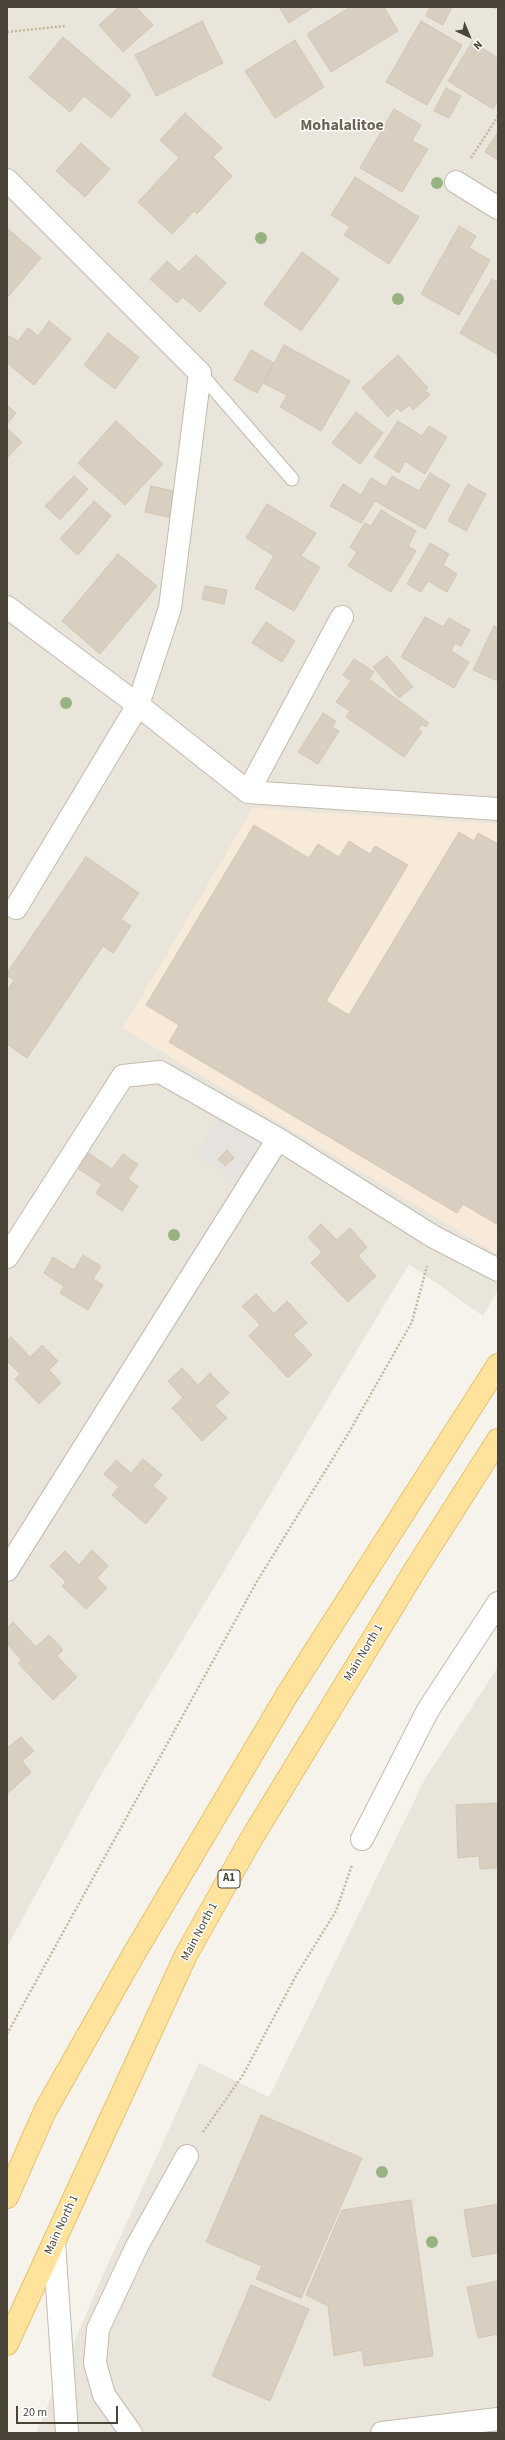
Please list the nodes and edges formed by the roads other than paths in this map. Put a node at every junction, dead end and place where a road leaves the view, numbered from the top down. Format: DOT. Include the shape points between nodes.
graph roads {
  1 [pos="7,180"];
  2 [pos="456,182"];
  3 [pos="498,208"];
  4 [pos="200,373"];
  5 [pos="292,479"];
  6 [pos="10,615"];
  7 [pos="342,617"];
  8 [pos="138,705"];
  9 [pos="248,792"];
  10 [pos="498,808"];
  11 [pos="16,908"];
  12 [pos="278,1139"];
  13 [pos="7,1257"];
  14 [pos="498,1270"];
  15 [pos="498,1365"];
  16 [pos="498,1440"];
  17 [pos="7,1570"];
  18 [pos="498,1603"];
  19 [pos="362,1839"];
  20 [pos="187,2156"];
  21 [pos="7,2197"];
  22 [pos="54,2242"];
  23 [pos="7,2344"];
  24 [pos="498,2419"];
  25 [pos="67,2433"];
  26 [pos="131,2433"];
  27 [pos="382,2433"];
  1 -- 4 [label="street"];
  2 -- 3 [label="street"];
  4 -- 5 [label="lane"];
  4 -- 8 [label="street" via="170,608"];
  6 -- 8 [label="street"];
  7 -- 9 [label="street"];
  8 -- 9 [label="street"];
  8 -- 11 [label="street"];
  9 -- 10 [label="street"];
  12 -- 13 [label="street" via="160,1072 124,1076"];
  12 -- 14 [label="street" via="434,1237"];
  12 -- 17 [label="street"];
  15 -- 21 [label="main road" via="287,1695 45,2111"];
  16 -- 22 [label="main road, Main North 1 / A1" via="415,1570 250,1841 190,1948"];
  18 -- 19 [label="street" via="428,1710"];
  20 -- 26 [label="street" via="136,2246 98,2329 95,2363 104,2395"];
  22 -- 23 [label="main road, Main North 1 / A1"];
  22 -- 25 [label="street"];
  24 -- 27 [label="street"];
}
